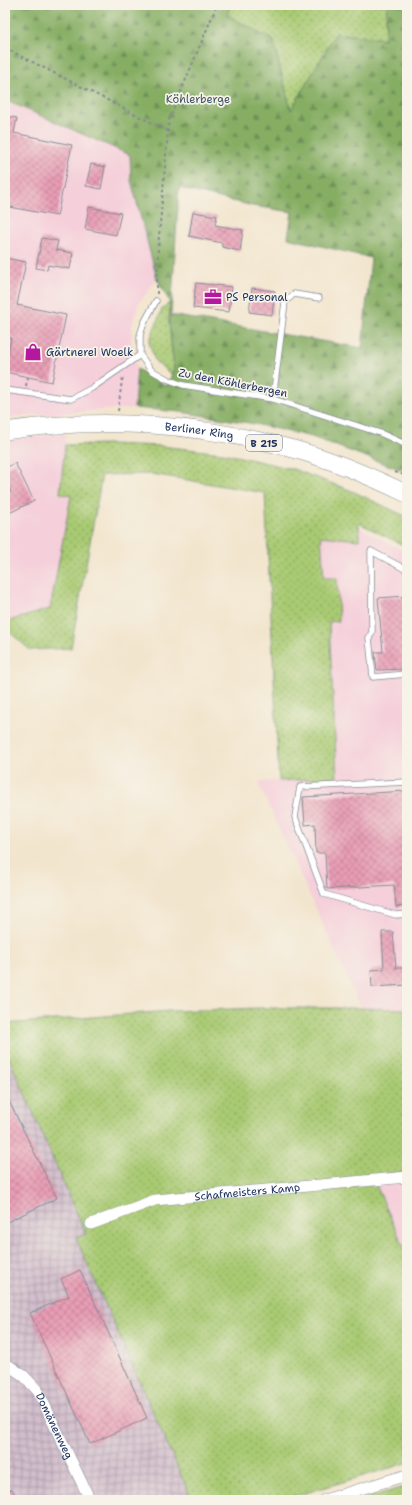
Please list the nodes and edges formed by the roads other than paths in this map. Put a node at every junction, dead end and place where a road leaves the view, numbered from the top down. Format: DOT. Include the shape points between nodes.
graph roads {
  1 [pos="319,298"];
  2 [pos="156,301"];
  3 [pos="140,355"];
  4 [pos="5,390"];
  5 [pos="273,399"];
  6 [pos="5,431"];
  7 [pos="407,445"];
  8 [pos="407,494"];
  9 [pos="407,570"];
  10 [pos="407,674"];
  11 [pos="407,782"];
  12 [pos="407,914"];
  13 [pos="407,1177"];
  14 [pos="91,1224"];
  15 [pos="5,1363"];
  16 [pos="407,1475"];
  17 [pos="90,1500"];
  18 [pos="324,1500"];
  1 -- 5 [label="lane" via="294,294 285,302"];
  2 -- 3 [label="lane" via="140,335"];
  3 -- 4 [label="lane" via="92,388 71,399"];
  3 -- 5 [label="lane, Zu den Köhlerbergen" via="151,370 167,379"];
  5 -- 7 [label="lane, Zu den Köhlerbergen" via="380,433"];
  6 -- 8 [label="main road, Berliner Ring / B 215" via="66,425 113,424 183,428 224,434 297,450 356,471"];
  9 -- 10 [label="lane" via="371,551 372,632 369,638 373,677"];
  11 -- 12 [label="lane" via="300,787 295,817 324,894 396,915"];
  13 -- 14 [label="street, Schafmeisters Kamp" via="155,1200"];
  15 -- 17 [label="street, Domänenweg" via="24,1376 38,1391"];
  16 -- 18 [label="street"];
}
